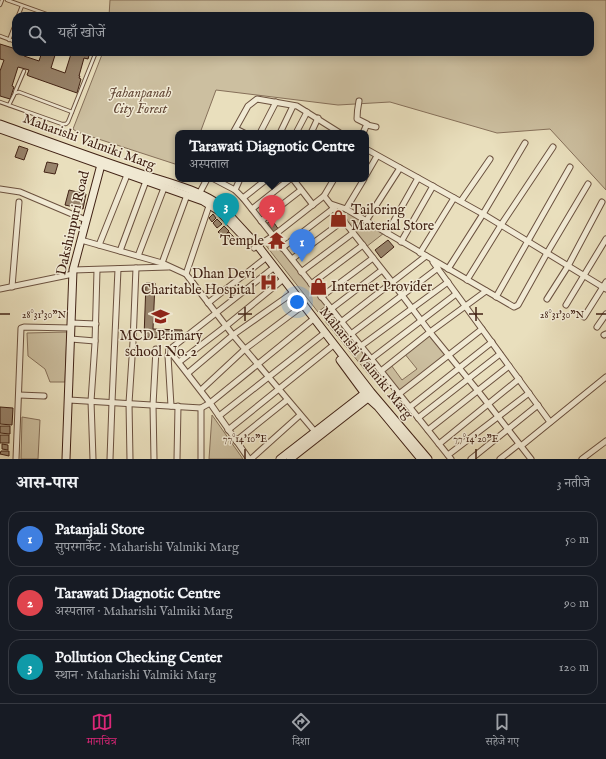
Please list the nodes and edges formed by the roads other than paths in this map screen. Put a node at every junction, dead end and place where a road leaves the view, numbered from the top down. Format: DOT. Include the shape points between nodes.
graph roads {
  1 [pos="2,0"];
  2 [pos="7,0"];
  3 [pos="0,6"];
  4 [pos="22,6"];
  5 [pos="20,12"];
  6 [pos="39,12"];
  7 [pos="12,32"];
  8 [pos="0,36"];
  9 [pos="9,40"];
  10 [pos="12,41"];
  11 [pos="94,56"];
  12 [pos="24,71"];
  13 [pos="14,93"];
  14 [pos="359,101"];
  15 [pos="0,102"];
  16 [pos="276,102"];
  17 [pos="9,105"];
  18 [pos="293,106"];
  19 [pos="72,112"];
  20 [pos="307,112"];
  21 [pos="318,118"];
  22 [pos="0,124"];
  23 [pos="367,125"];
  24 [pos="376,127"];
  25 [pos="0,129"];
  26 [pos="236,130"];
  27 [pos="262,130"];
  28 [pos="281,130"];
  29 [pos="298,130"];
  30 [pos="312,130"];
  31 [pos="332,130"];
  32 [pos="364,130"];
  33 [pos="524,143"];
  34 [pos="553,147"];
  35 [pos="369,151"];
  36 [pos="377,156"];
  37 [pos="490,159"];
  38 [pos="101,163"];
  39 [pos="570,167"];
  40 [pos="400,168"];
  41 [pos="369,170"];
  42 [pos="126,175"];
  43 [pos="418,178"];
  44 [pos="146,181"];
  45 [pos="205,182"];
  46 [pos="224,182"];
  47 [pos="239,182"];
  48 [pos="263,182"];
  49 [pos="287,182"];
  50 [pos="294,182"];
  51 [pos="332,182"];
  52 [pos="362,182"];
  53 [pos="588,184"];
  54 [pos="433,186"];
  55 [pos="164,188"];
  56 [pos="0,189"];
  57 [pos="235,190"];
  58 [pos="301,190"];
  59 [pos="187,195"];
  60 [pos="198,196"];
  61 [pos="324,196"];
  62 [pos="243,198"];
  63 [pos="454,198"];
  64 [pos="460,201"];
  65 [pos="19,202"];
  66 [pos="211,202"];
  67 [pos="602,202"];
  68 [pos="313,205"];
  69 [pos="333,206"];
  70 [pos="252,209"];
  71 [pos="346,209"];
  72 [pos="483,214"];
  73 [pos="86,220"];
  74 [pos="344,220"];
  75 [pos="366,221"];
  76 [pos="261,222"];
  77 [pos="501,224"];
  78 [pos="354,233"];
  79 [pos="387,233"];
  80 [pos="273,236"];
  81 [pos="606,239"];
  82 [pos="81,240"];
  83 [pos="527,241"];
  84 [pos="402,242"];
  85 [pos="99,245"];
  86 [pos="363,245"];
  87 [pos="256,247"];
  88 [pos="282,248"];
  89 [pos="120,251"];
  90 [pos="420,253"];
  91 [pos="547,253"];
  92 [pos="138,256"];
  93 [pos="428,257"];
  94 [pos="265,258"];
  95 [pos="373,258"];
  96 [pos="292,259"];
  97 [pos="162,263"];
  98 [pos="169,266"];
  99 [pos="568,266"];
  100 [pos="136,268"];
  101 [pos="438,268"];
  102 [pos="118,269"];
  103 [pos="272,269"];
  104 [pos="448,269"];
  105 [pos="97,270"];
  106 [pos="382,270"];
  107 [pos="73,272"];
  108 [pos="301,272"];
  109 [pos="186,274"];
  110 [pos="584,275"];
  111 [pos="467,280"];
  112 [pos="281,281"];
  113 [pos="392,282"];
  114 [pos="448,282"];
  115 [pos="606,282"];
  116 [pos="311,284"];
  117 [pos="12,287"];
  118 [pos="604,288"];
  119 [pos="0,289"];
  120 [pos="486,291"];
  121 [pos="291,294"];
  122 [pos="456,294"];
  123 [pos="402,295"];
  124 [pos="321,297"];
  125 [pos="496,297"];
  126 [pos="547,299"];
  127 [pos="208,304"];
  128 [pos="566,305"];
  129 [pos="465,306"];
  130 [pos="301,307"];
  131 [pos="413,308"];
  132 [pos="331,309"];
  133 [pos="216,313"];
  134 [pos="606,314"];
  135 [pos="584,317"];
  136 [pos="421,320"];
  137 [pos="311,321"];
  138 [pos="341,322"];
  139 [pos="96,324"];
  140 [pos="71,325"];
  141 [pos="226,326"];
  142 [pos="597,327"];
  143 [pos="482,329"];
  144 [pos="430,332"];
  145 [pos="351,334"];
  146 [pos="233,335"];
  147 [pos="322,335"];
  148 [pos="71,339"];
  149 [pos="95,340"];
  150 [pos="492,342"];
  151 [pos="361,346"];
  152 [pos="331,347"];
  153 [pos="156,349"];
  154 [pos="245,349"];
  155 [pos="169,350"];
  156 [pos="500,354"];
  157 [pos="449,356"];
  158 [pos="371,359"];
  159 [pos="179,362"];
  160 [pos="257,364"];
  161 [pos="509,366"];
  162 [pos="459,368"];
  163 [pos="381,371"];
  164 [pos="188,373"];
  165 [pos="268,377"];
  166 [pos="606,377"];
  167 [pos="468,379"];
  168 [pos="519,379"];
  169 [pos="201,390"];
  170 [pos="278,390"];
  171 [pos="478,391"];
  172 [pos="529,393"];
  173 [pos="399,394"];
  174 [pos="18,395"];
  175 [pos="368,395"];
  176 [pos="44,396"];
  177 [pos="69,400"];
  178 [pos="287,400"];
  179 [pos="91,401"];
  180 [pos="112,402"];
  181 [pos="129,403"];
  182 [pos="210,403"];
  183 [pos="488,404"];
  184 [pos="153,405"];
  185 [pos="538,405"];
  186 [pos="171,406"];
  187 [pos="178,406"];
  188 [pos="410,407"];
  189 [pos="201,408"];
  190 [pos="300,415"];
  191 [pos="219,416"];
  192 [pos="498,417"];
  193 [pos="418,418"];
  194 [pos="550,422"];
  195 [pos="508,429"];
  196 [pos="228,430"];
  197 [pos="428,430"];
  198 [pos="316,434"];
  199 [pos="236,441"];
  200 [pos="606,441"];
  201 [pos="439,444"];
  202 [pos="520,445"];
  203 [pos="450,457"];
  204 [pos="16,459"];
  205 [pos="66,459"];
  206 [pos="92,459"];
  207 [pos="110,459"];
  208 [pos="130,459"];
  209 [pos="154,459"];
  210 [pos="177,459"];
  211 [pos="201,459"];
  212 [pos="250,459"];
  213 [pos="280,459"];
  214 [pos="290,459"];
  215 [pos="421,459"];
  216 [pos="428,459"];
  217 [pos="470,459"];
  218 [pos="500,459"];
  219 [pos="531,459"];
  220 [pos="582,459"];
  1 -- 3 [label="lane"];
  2 -- 4 [label="lane"];
  4 -- 5 [label="lane"];
  4 -- 6 [label="lane"];
  7 -- 9 [label="lane"];
  8 -- 9 [label="lane"];
  9 -- 10 [label="lane"];
  11 -- 19 [label="lane"];
  12 -- 13 [label="lane"];
  13 -- 17 [label="lane"];
  13 -- 19 [label="lane" via="19,92"];
  14 -- 23 [label="street" via="357,119"];
  15 -- 17 [label="lane"];
  16 -- 18 [label="street"];
  16 -- 26 [label="street" via="257,99 252,101"];
  16 -- 27 [label="street"];
  17 -- 19 [label="lane" via="64,124 68,122"];
  18 -- 20 [label="street"];
  18 -- 28 [label="street"];
  20 -- 21 [label="street"];
  20 -- 29 [label="street"];
  21 -- 30 [label="street"];
  21 -- 31 [label="street"];
  22 -- 38 [label="street, Maharishi Valmiki Marg"];
  23 -- 24 [label="street"];
  23 -- 32 [label="street"];
  25 -- 38 [label="street, Maharishi Valmiki Marg"];
  33 -- 72 [label="street"];
  34 -- 77 [label="street"];
  35 -- 36 [label="street"];
  36 -- 40 [label="street"];
  36 -- 41 [label="street"];
  37 -- 64 [label="street"];
  38 -- 42 [label="street, Maharishi Valmiki Marg"];
  38 -- 60 [label="street, Maharishi Valmiki Marg"];
  38 -- 73 [label="street, Dakshinpuri Road"];
  39 -- 83 [label="street"];
  40 -- 43 [label="street"];
  40 -- 75 [label="street"];
  42 -- 44 [label="street, Maharishi Valmiki Marg"];
  42 -- 85 [label="street"];
  43 -- 54 [label="street"];
  43 -- 79 [label="street"];
  44 -- 55 [label="street, Maharishi Valmiki Marg"];
  44 -- 89 [label="street"];
  45 -- 60 [label="street"];
  46 -- 57 [label="street"];
  47 -- 57 [label="street"];
  48 -- 62 [label="street"];
  49 -- 70 [label="street"];
  50 -- 58 [label="street"];
  51 -- 61 [label="street"];
  52 -- 71 [label="street"];
  53 -- 91 [label="street"];
  54 -- 63 [label="street"];
  54 -- 84 [label="street"];
  55 -- 59 [label="street, Maharishi Valmiki Marg"];
  55 -- 92 [label="street"];
  56 -- 73 [label="street" via="20,192"];
  57 -- 62 [label="street"];
  58 -- 68 [label="street"];
  58 -- 76 [label="street"];
  59 -- 60 [label="street, Maharishi Valmiki Marg"];
  59 -- 97 [label="street"];
  60 -- 66 [label="street, Maharishi Valmiki Marg"];
  61 -- 68 [label="street"];
  61 -- 69 [label="street"];
  62 -- 70 [label="street"];
  63 -- 64 [label="street"];
  63 -- 90 [label="street"];
  64 -- 72 [label="street"];
  65 -- 117 [label="street"];
  66 -- 87 [label="street, Maharishi Valmiki Marg"];
  66 -- 109 [label="street"];
  67 -- 99 [label="street"];
  68 -- 80 [label="street"];
  69 -- 71 [label="street"];
  69 -- 74 [label="street"];
  69 -- 88 [label="street"];
  70 -- 76 [label="street"];
  71 -- 75 [label="street"];
  72 -- 77 [label="street"];
  72 -- 104 [label="street"];
  73 -- 82 [label="street, Dakshinpuri Road"];
  74 -- 78 [label="street"];
  74 -- 96 [label="street"];
  75 -- 79 [label="street"];
  76 -- 80 [label="street"];
  77 -- 83 [label="street"];
  77 -- 111 [label="street"];
  78 -- 86 [label="street"];
  78 -- 108 [label="street"];
  79 -- 84 [label="street"];
  80 -- 87 [label="street"];
  80 -- 88 [label="street"];
  81 -- 110 [label="street"];
  82 -- 85 [label="street"];
  82 -- 107 [label="street, Dakshinpuri Road"];
  83 -- 91 [label="street"];
  83 -- 125 [label="street"];
  84 -- 90 [label="street"];
  85 -- 89 [label="street"];
  86 -- 95 [label="street"];
  86 -- 116 [label="street"];
  87 -- 94 [label="street, Maharishi Valmiki Marg"];
  88 -- 96 [label="street"];
  89 -- 92 [label="street"];
  90 -- 93 [label="street"];
  91 -- 99 [label="street"];
  91 -- 125 [label="street" via="517,307"];
  92 -- 97 [label="street"];
  93 -- 101 [label="street"];
  93 -- 104 [label="street"];
  93 -- 113 [label="street"];
  94 -- 103 [label="street, Maharishi Valmiki Marg"];
  94 -- 127 [label="street"];
  94 -- 175 [label="street, Maharishi Valmiki Marg"];
  95 -- 106 [label="street"];
  95 -- 124 [label="street"];
  96 -- 108 [label="street"];
  97 -- 98 [label="street"];
  98 -- 100 [label="street"];
  98 -- 109 [label="street"];
  99 -- 110 [label="street"];
  99 -- 126 [label="street"];
  100 -- 102 [label="street"];
  100 -- 181 [label="street"];
  101 -- 114 [label="street"];
  101 -- 123 [label="street"];
  102 -- 105 [label="street"];
  102 -- 180 [label="street"];
  103 -- 112 [label="street, Maharishi Valmiki Marg"];
  103 -- 133 [label="street"];
  104 -- 111 [label="street"];
  105 -- 107 [label="street"];
  105 -- 139 [label="street"];
  106 -- 113 [label="street"];
  106 -- 132 [label="street"];
  107 -- 117 [label="street"];
  107 -- 140 [label="street, Dakshinpuri Road"];
  108 -- 116 [label="street"];
  109 -- 127 [label="street"];
  110 -- 118 [label="street"];
  110 -- 128 [label="street"];
  111 -- 120 [label="street"];
  112 -- 121 [label="street, Maharishi Valmiki Marg"];
  112 -- 141 [label="street"];
  113 -- 123 [label="street"];
  113 -- 138 [label="street"];
  114 -- 122 [label="street"];
  114 -- 131 [label="street"];
  115 -- 118 [label="street"];
  116 -- 124 [label="street"];
  117 -- 119 [label="street"];
  118 -- 135 [label="street"];
  120 -- 125 [label="street"];
  120 -- 129 [label="street"];
  121 -- 130 [label="street, Maharishi Valmiki Marg"];
  121 -- 146 [label="street"];
  122 -- 129 [label="street"];
  122 -- 136 [label="street"];
  123 -- 131 [label="street"];
  123 -- 145 [label="street"];
  124 -- 132 [label="street"];
  127 -- 133 [label="street"];
  129 -- 143 [label="street"];
  129 -- 144 [label="street"];
  130 -- 137 [label="street, Maharishi Valmiki Marg"];
  130 -- 154 [label="street"];
  131 -- 136 [label="street"];
  131 -- 151 [label="street"];
  132 -- 138 [label="street"];
  133 -- 141 [label="street"];
  133 -- 155 [label="street"];
  134 -- 142 [label="street"];
  136 -- 144 [label="street"];
  136 -- 158 [label="street"];
  137 -- 147 [label="street, Maharishi Valmiki Marg"];
  137 -- 160 [label="street"];
  138 -- 145 [label="street"];
  139 -- 140 [label="street"];
  139 -- 149 [label="street"];
  140 -- 148 [label="street, Dakshinpuri Road"];
  140 -- 174 [label="street" via="22,328"];
  141 -- 146 [label="street"];
  141 -- 159 [label="street"];
  143 -- 150 [label="street"];
  143 -- 157 [label="street"];
  144 -- 157 [label="street"];
  144 -- 163 [label="street"];
  145 -- 151 [label="street"];
  146 -- 154 [label="street"];
  146 -- 164 [label="street"];
  147 -- 152 [label="street, Maharishi Valmiki Marg"];
  147 -- 165 [label="street"];
  148 -- 149 [label="street"];
  148 -- 177 [label="street, Dakshinpuri Road"];
  149 -- 179 [label="street"];
  150 -- 156 [label="street"];
  150 -- 162 [label="street"];
  151 -- 158 [label="street"];
  152 -- 170 [label="street"];
  152 -- 175 [label="street, Maharishi Valmiki Marg"];
  153 -- 184 [label="street"];
  154 -- 160 [label="street"];
  154 -- 169 [label="street"];
  155 -- 159 [label="street"];
  155 -- 186 [label="street"];
  156 -- 161 [label="street"];
  156 -- 167 [label="street"];
  157 -- 162 [label="street"];
  157 -- 173 [label="street"];
  158 -- 163 [label="street"];
  159 -- 164 [label="street"];
  160 -- 165 [label="street"];
  160 -- 182 [label="street"];
  161 -- 168 [label="street"];
  161 -- 171 [label="street"];
  162 -- 167 [label="street"];
  162 -- 188 [label="street"];
  163 -- 173 [label="street"];
  164 -- 169 [label="street"];
  165 -- 170 [label="street"];
  165 -- 191 [label="street"];
  166 -- 194 [label="street"];
  167 -- 171 [label="street"];
  167 -- 193 [label="street"];
  168 -- 172 [label="street"];
  168 -- 183 [label="street"];
  169 -- 182 [label="street"];
  170 -- 178 [label="street"];
  170 -- 196 [label="street"];
  171 -- 183 [label="street"];
  171 -- 197 [label="street"];
  172 -- 185 [label="street"];
  172 -- 192 [label="street"];
  173 -- 188 [label="street"];
  174 -- 176 [label="street"];
  174 -- 204 [label="street"];
  175 -- 198 [label="street"];
  175 -- 215 [label="street, Maharishi Valmiki Marg"];
  175 -- 216 [label="street, Maharishi Valmiki Marg"];
  177 -- 179 [label="street"];
  177 -- 205 [label="street, Dakshinpuri Road"];
  178 -- 190 [label="street"];
  178 -- 199 [label="street"];
  179 -- 180 [label="street"];
  179 -- 206 [label="street"];
  180 -- 181 [label="street"];
  180 -- 207 [label="street"];
  181 -- 184 [label="street"];
  181 -- 208 [label="street"];
  182 -- 189 [label="street"];
  182 -- 191 [label="street"];
  183 -- 192 [label="street"];
  183 -- 201 [label="street"];
  184 -- 186 [label="street"];
  184 -- 209 [label="street"];
  185 -- 194 [label="street"];
  185 -- 195 [label="street"];
  186 -- 187 [label="street"];
  187 -- 189 [label="street"];
  187 -- 210 [label="street"];
  188 -- 193 [label="street"];
  189 -- 211 [label="street"];
  190 -- 198 [label="street"];
  190 -- 212 [label="street"];
  191 -- 196 [label="street"];
  192 -- 195 [label="street"];
  192 -- 203 [label="street"];
  193 -- 197 [label="street"];
  194 -- 202 [label="street"];
  195 -- 202 [label="street"];
  195 -- 217 [label="street"];
  196 -- 199 [label="street"];
  197 -- 201 [label="street"];
  198 -- 213 [label="street"];
  198 -- 214 [label="street"];
  199 -- 212 [label="street"];
  200 -- 220 [label="street"];
  201 -- 203 [label="street"];
  202 -- 218 [label="street"];
  202 -- 219 [label="street"];
}
